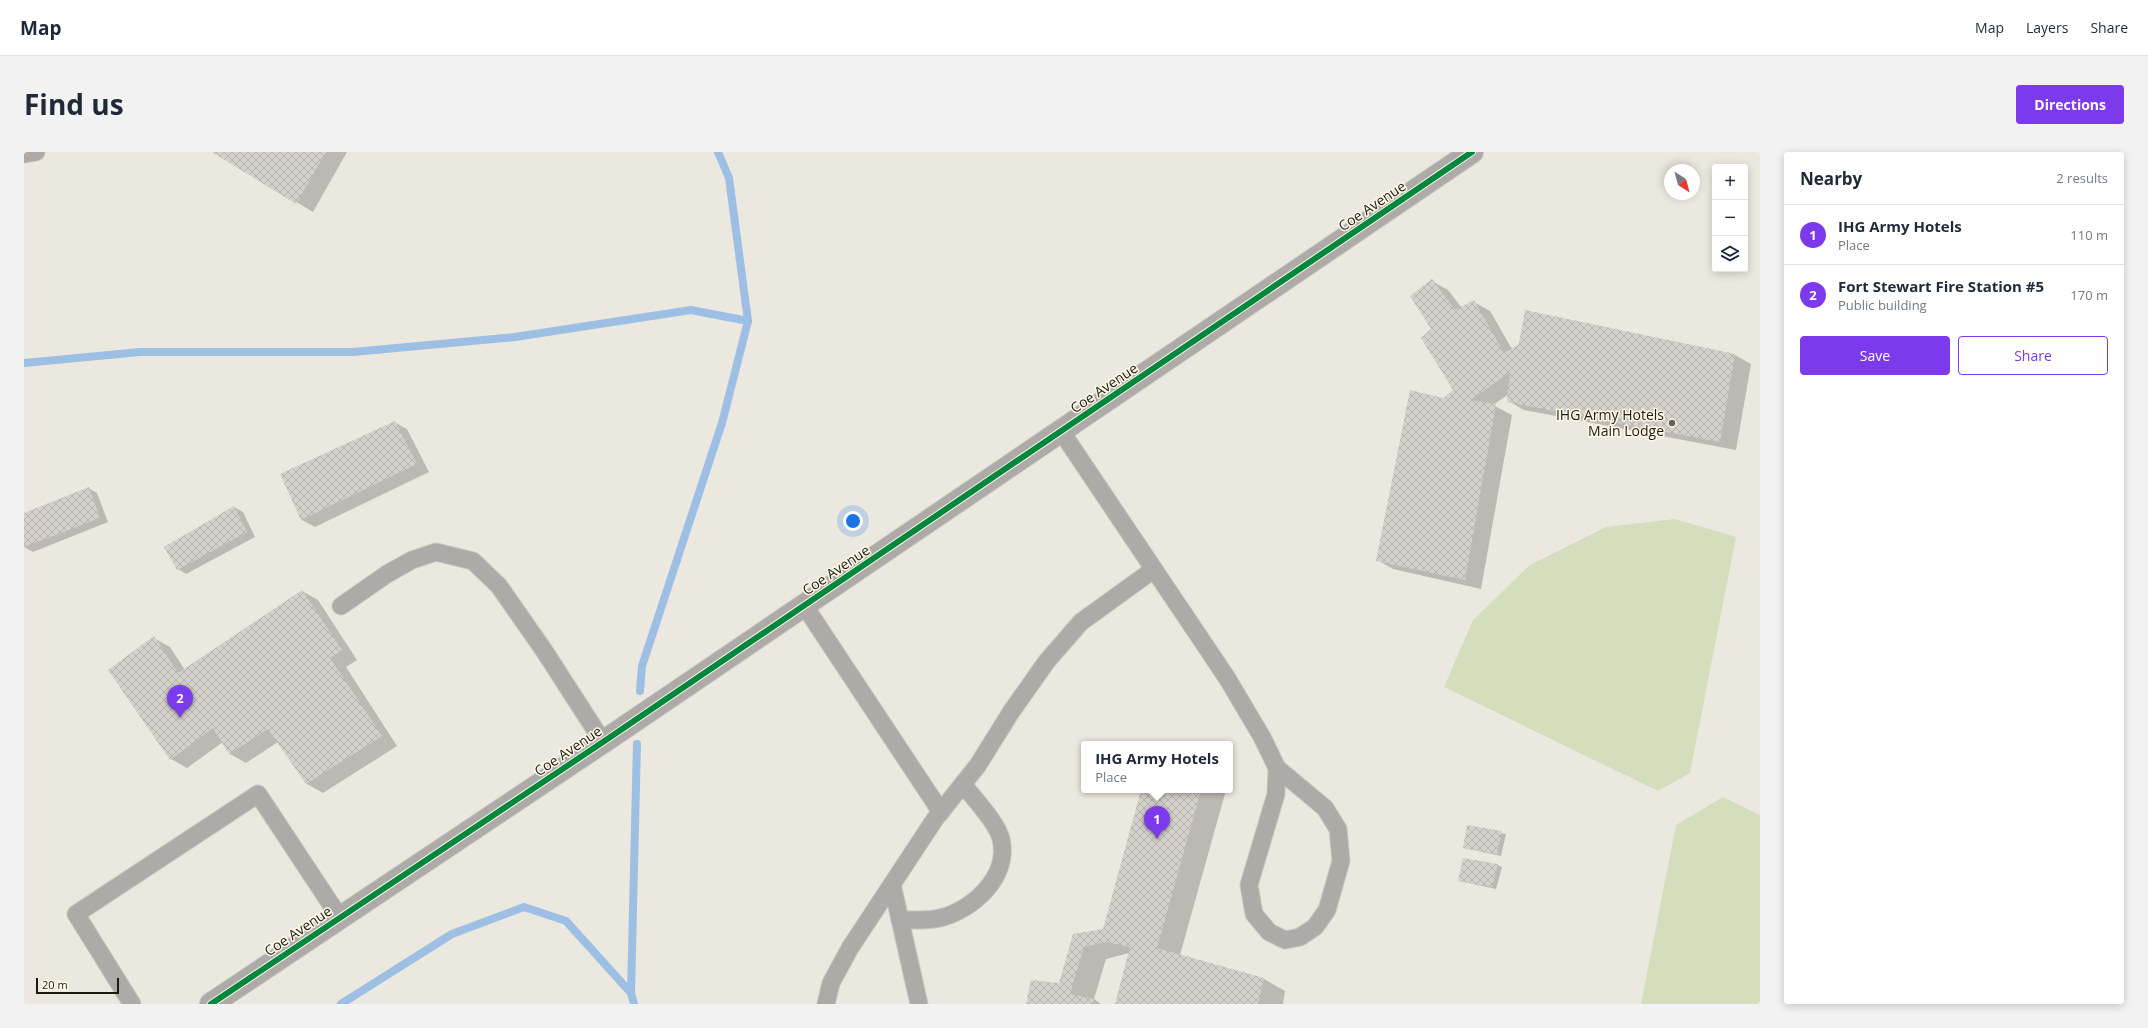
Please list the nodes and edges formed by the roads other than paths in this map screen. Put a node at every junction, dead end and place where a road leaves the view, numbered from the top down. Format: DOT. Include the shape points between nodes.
graph roads {
  1 [pos="36,152"];
  2 [pos="1472,152"];
  3 [pos="24,154"];
  4 [pos="1061,431"];
  5 [pos="1153,570"];
  6 [pos="804,605"];
  7 [pos="341,606"];
  8 [pos="603,742"];
  9 [pos="1277,768"];
  10 [pos="962,784"];
  11 [pos="941,812"];
  12 [pos="892,884"];
  13 [pos="340,918"];
  14 [pos="900,920"];
  15 [pos="132,1004"];
  16 [pos="211,1004"];
  17 [pos="826,1004"];
  18 [pos="919,1004"];
  1 -- 3 [label="lane"];
  2 -- 4 [label="street, Coe Avenue"];
  4 -- 5 [label="lane"];
  4 -- 6 [label="street, Coe Avenue"];
  5 -- 9 [label="lane" via="1227,678"];
  5 -- 10 [label="lane" via="1081,622 1047,661 978,765"];
  6 -- 8 [label="street, Coe Avenue"];
  6 -- 11 [label="lane"];
  7 -- 8 [label="lane" via="412,560 436,552 473,561 499,586"];
  8 -- 13 [label="street, Coe Avenue"];
  9 -- 9 [label="lane" via="1276,794 1249,885 1254,914 1269,932 1284,940 1300,937 1315,927 1327,910 1341,861 1338,828 1325,808"];
  10 -- 11 [label="lane"];
  10 -- 14 [label="lane" via="992,822 1001,838 1002,856 997,876 971,904 940,918"];
  11 -- 12 [label="lane"];
  12 -- 14 [label="lane"];
  12 -- 17 [label="lane" via="850,948 831,983"];
  13 -- 15 [label="lane" via="258,794 76,914"];
  13 -- 16 [label="street, Coe Avenue"];
  14 -- 18 [label="lane"];
}
